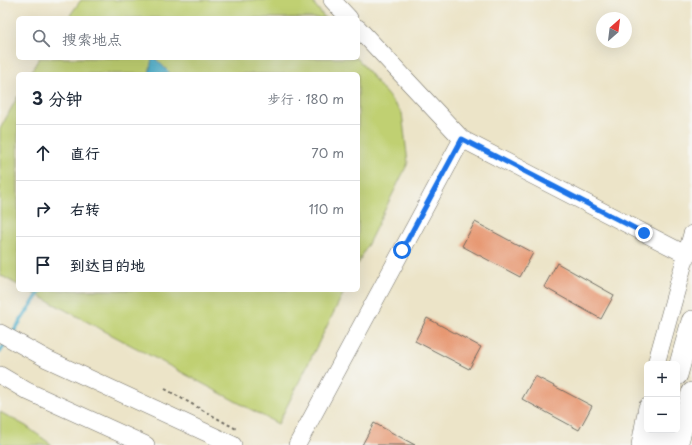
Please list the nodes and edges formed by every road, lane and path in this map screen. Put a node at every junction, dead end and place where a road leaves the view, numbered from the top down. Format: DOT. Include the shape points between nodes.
graph roads {
  1 [pos="332,0"];
  2 [pos="347,16"];
  3 [pos="360,30"];
  4 [pos="462,139"];
  5 [pos="692,234"];
  6 [pos="686,255"];
  7 [pos="692,321"];
  8 [pos="0,333"];
  9 [pos="657,361"];
  10 [pos="680,364"];
  11 [pos="0,375"];
  12 [pos="164,389"];
  13 [pos="692,395"];
  14 [pos="644,423"];
  15 [pos="660,433"];
  16 [pos="236,438"];
  17 [pos="146,445"];
  18 [pos="297,445"];
  19 [pos="640,445"];
  20 [pos="657,445"];
  21 [pos="677,445"];
  1 -- 2 [label="street"];
  3 -- 4 [label="street"];
  4 -- 6 [label="street"];
  4 -- 18 [label="street"];
  5 -- 6 [label="street"];
  6 -- 9 [label="street"];
  7 -- 10 [label="main road"];
  8 -- 16 [label="street" via="47,359"];
  11 -- 17 [label="street" via="27,392"];
  12 -- 16 [label="path"];
  13 -- 21 [label="main road"];
  14 -- 19 [label="street"];
  15 -- 20 [label="main road"];
}
